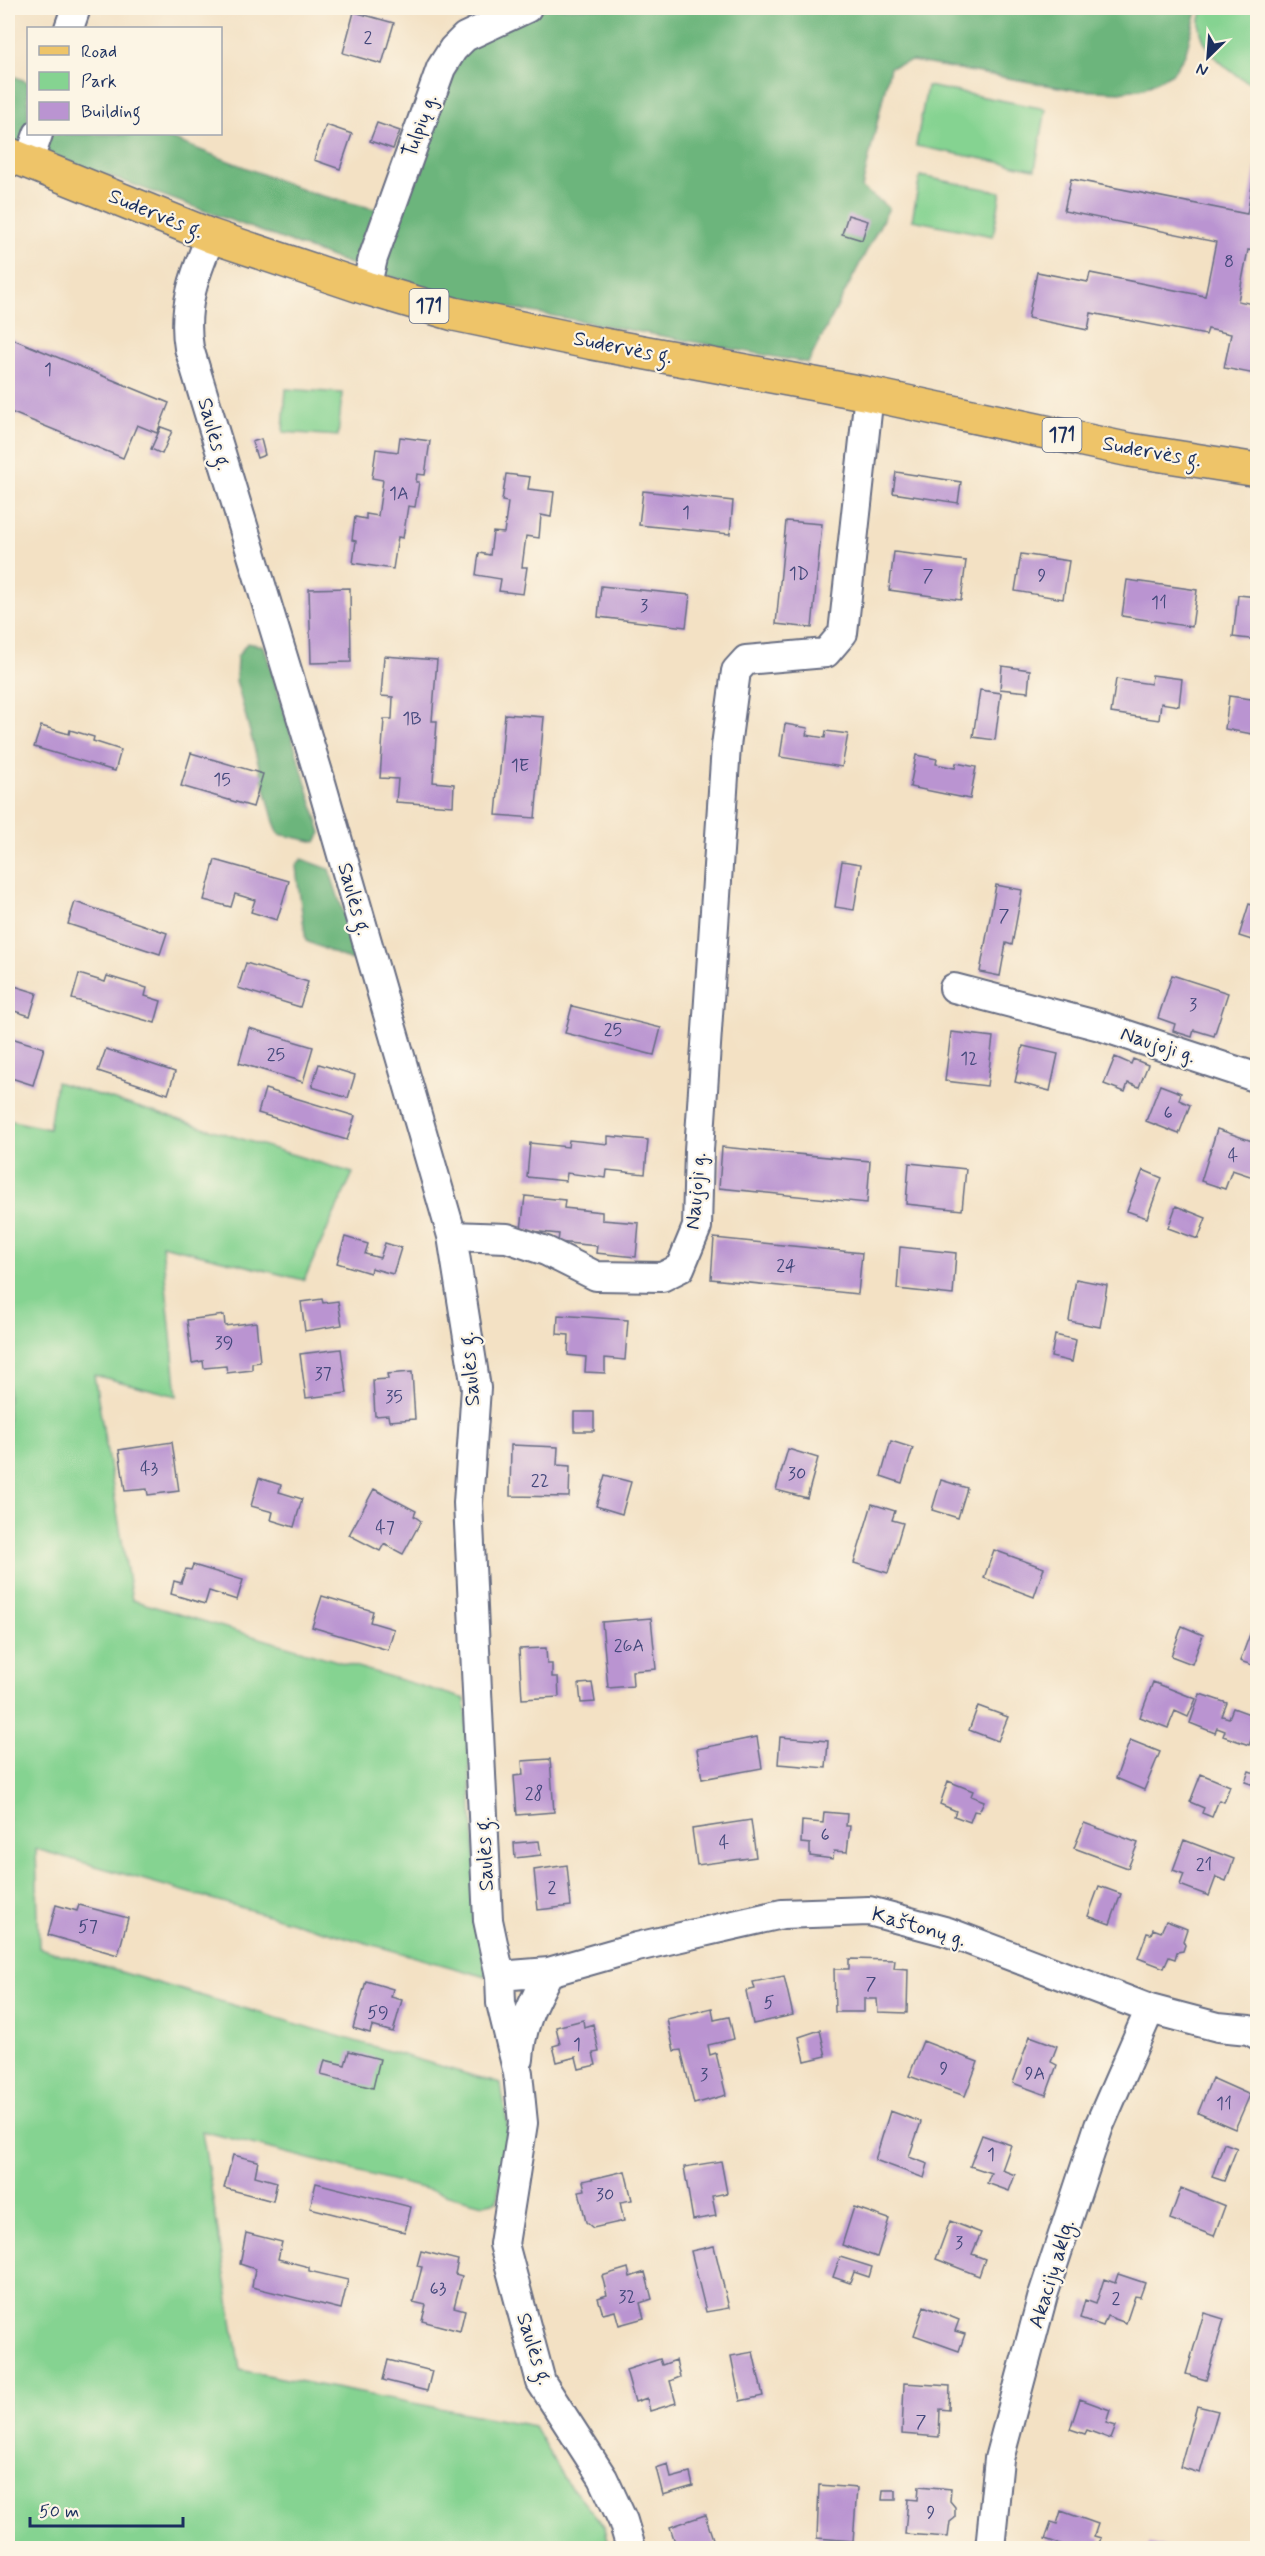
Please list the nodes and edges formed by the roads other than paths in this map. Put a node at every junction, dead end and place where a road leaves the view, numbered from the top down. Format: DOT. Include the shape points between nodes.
graph roads {
  1 [pos="76,8"];
  2 [pos="527,8"];
  3 [pos="69,27"];
  4 [pos="25,150"];
  5 [pos="211,236"];
  6 [pos="366,288"];
  7 [pos="869,394"];
  8 [pos="1257,470"];
  9 [pos="954,988"];
  10 [pos="1257,1078"];
  11 [pos="452,1236"];
  12 [pos="549,1972"];
  13 [pos="500,1976"];
  14 [pos="1150,2009"];
  15 [pos="1255,2024"];
  16 [pos="518,2073"];
  17 [pos="631,2548"];
  18 [pos="990,2548"];
  1 -- 3 [label="street"];
  2 -- 6 [label="street, Tulpių g." via="465,37 441,68 373,258"];
  4 -- 5 [label="main road, Sudervės g. / 171"];
  5 -- 6 [label="main road, Sudervės g. / 171"];
  5 -- 11 [label="street, Saulės g." via="187,304 189,348 320,779"];
  6 -- 7 [label="main road, Sudervės g. / 171" via="479,320"];
  7 -- 8 [label="main road, Sudervės g. / 171" via="1130,450"];
  7 -- 11 [label="street, Naujoji g." via="843,633 826,653 746,660 736,671 726,746 697,1227 680,1268 662,1277 596,1276 546,1251 507,1238"];
  9 -- 10 [label="street, Naujoji g." via="1100,1026"];
  11 -- 13 [label="street, Saulės g." via="477,1388 468,1503 488,1920"];
  12 -- 13 [label="street, Kaštonų g."];
  12 -- 14 [label="street, Kaštonų g." via="637,1947 782,1914 869,1911 948,1932"];
  12 -- 16 [label="street" via="528,2011 520,2039"];
  13 -- 16 [label="street, Saulės g." via="501,2003"];
  14 -- 15 [label="street, Kaštonų g." via="1218,2026"];
  14 -- 18 [label="street, Akacijų aklg." via="1099,2126 1043,2295 999,2459"];
  16 -- 17 [label="street, Saulės g." via="523,2123 504,2244 541,2382 603,2478"];
}
